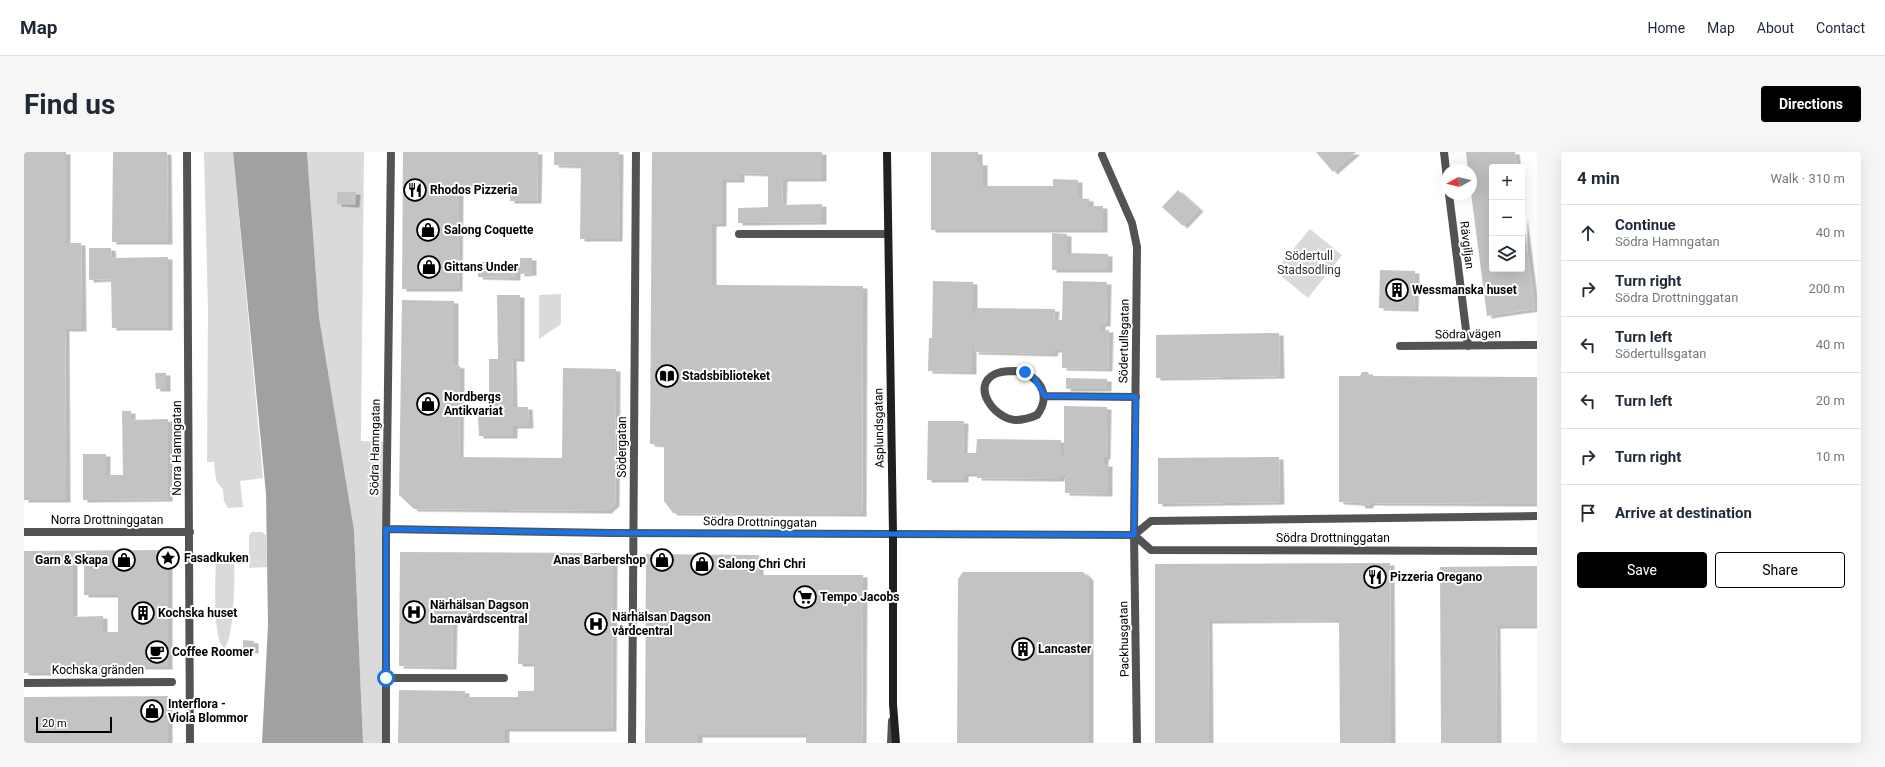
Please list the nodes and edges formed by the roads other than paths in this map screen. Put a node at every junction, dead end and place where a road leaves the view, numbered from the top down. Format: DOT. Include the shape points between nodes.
graph roads {
  1 [pos="187,152"];
  2 [pos="391,152"];
  3 [pos="636,152"];
  4 [pos="887,152"];
  5 [pos="1444,152"];
  6 [pos="1102,155"];
  7 [pos="1445,164"];
  8 [pos="1450,200"];
  9 [pos="739,234"];
  10 [pos="888,234"];
  11 [pos="1537,345"];
  12 [pos="1400,346"];
  13 [pos="1468,346"];
  14 [pos="1045,396"];
  15 [pos="1136,397"];
  16 [pos="1537,516"];
  17 [pos="386,529"];
  18 [pos="24,532"];
  19 [pos="190,532"];
  20 [pos="633,533"];
  21 [pos="893,534"];
  22 [pos="1134,535"];
  23 [pos="1537,551"];
  24 [pos="386,678"];
  25 [pos="504,678"];
  26 [pos="172,682"];
  27 [pos="24,683"];
  28 [pos="893,704"];
  29 [pos="190,743"];
  30 [pos="386,743"];
  31 [pos="632,743"];
  32 [pos="890,743"];
  33 [pos="896,743"];
  34 [pos="1137,743"];
  1 -- 19 [label="street, Norra Hamngatan"];
  2 -- 17 [label="street, Södra Hamngatan"];
  3 -- 20 [label="street, Södergatan"];
  4 -- 10 [label="street, Asplundsgatan"];
  5 -- 7 [label="street"];
  6 -- 15 [label="street, Södertullsgatan" via="1132,223 1137,247"];
  8 -- 13 [label="street, Rävgiljan"];
  9 -- 10 [label="street"];
  10 -- 21 [label="street, Asplundsgatan"];
  11 -- 13 [label="street, Södra vägen"];
  12 -- 13 [label="street, Södra vägen"];
  14 -- 14 [label="street" via="1034,378 1025,372 1003,372 986,382 985,393 988,402 995,411 1014,420 1037,415 1044,407"];
  14 -- 15 [label="street"];
  15 -- 22 [label="street, Södertullsgatan"];
  16 -- 22 [label="street, Södra Drottninggatan" via="1151,521"];
  17 -- 20 [label="street, Södra Drottninggatan"];
  17 -- 24 [label="street, Södra Hamngatan"];
  18 -- 19 [label="street, Norra Drottninggatan"];
  19 -- 29 [label="street, Norra Hamngatan"];
  20 -- 21 [label="street, Södra Drottninggatan"];
  20 -- 31 [label="street, Södergatan"];
  21 -- 22 [label="street, Södra Drottninggatan"];
  21 -- 28 [label="street, Asplundsgatan"];
  22 -- 23 [label="street, Södra Drottninggatan" via="1151,550"];
  22 -- 34 [label="street, Packhusgatan"];
  24 -- 25 [label="street"];
  24 -- 30 [label="street, Södra Hamngatan"];
  26 -- 27 [label="street, Kochska gränden"];
  28 -- 32 [label="street, Asplundsgatan"];
  28 -- 33 [label="street, Asplundsgatan"];
}
